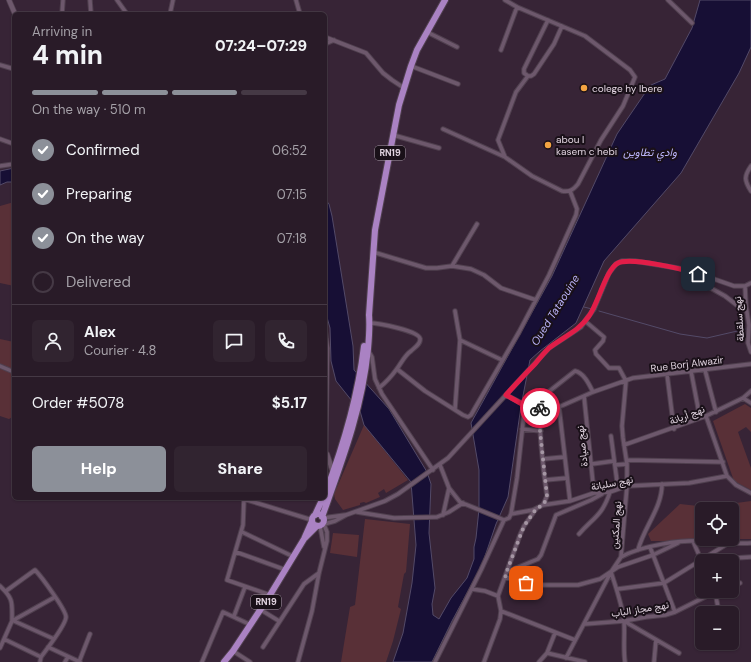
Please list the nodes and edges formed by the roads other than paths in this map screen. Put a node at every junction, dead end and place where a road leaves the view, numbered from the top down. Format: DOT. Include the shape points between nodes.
graph roads {
  1 [pos="9,0"];
  2 [pos="64,0"];
  3 [pos="90,0"];
  4 [pos="117,0"];
  5 [pos="173,0"];
  6 [pos="296,0"];
  7 [pos="444,0"];
  8 [pos="505,0"];
  9 [pos="668,0"];
  10 [pos="517,7"];
  11 [pos="14,12"];
  12 [pos="62,12"];
  13 [pos="91,12"];
  14 [pos="126,12"];
  15 [pos="170,12"];
  16 [pos="299,12"];
  17 [pos="548,20"];
  18 [pos="692,23"];
  19 [pos="562,26"];
  20 [pos="427,32"];
  21 [pos="327,37"];
  22 [pos="334,40"];
  23 [pos="327,43"];
  24 [pos="457,47"];
  25 [pos="501,50"];
  26 [pos="0,65"];
  27 [pos="411,66"];
  28 [pos="12,68"];
  29 [pos="528,76"];
  30 [pos="458,84"];
  31 [pos="404,88"];
  32 [pos="442,129"];
  33 [pos="393,134"];
  34 [pos="0,139"];
  35 [pos="12,143"];
  36 [pos="439,148"];
  37 [pos="505,157"];
  38 [pos="12,164"];
  39 [pos="0,166"];
  40 [pos="751,166"];
  41 [pos="570,191"];
  42 [pos="751,191"];
  43 [pos="477,224"];
  44 [pos="373,252"];
  45 [pos="452,266"];
  46 [pos="690,271"];
  47 [pos="751,283"];
  48 [pos="745,286"];
  49 [pos="536,300"];
  50 [pos="746,306"];
  51 [pos="456,310"];
  52 [pos="586,321"];
  53 [pos="369,323"];
  54 [pos="460,340"];
  55 [pos="368,349"];
  56 [pos="751,352"];
  57 [pos="365,357"];
  58 [pos="502,360"];
  59 [pos="751,364"];
  60 [pos="0,366"];
  61 [pos="396,369"];
  62 [pos="691,370"];
  63 [pos="705,370"];
  64 [pos="12,371"];
  65 [pos="667,374"];
  66 [pos="626,381"];
  67 [pos="379,388"];
  68 [pos="751,391"];
  69 [pos="594,392"];
  70 [pos="506,395"];
  71 [pos="584,396"];
  72 [pos="743,398"];
  73 [pos="751,403"];
  74 [pos="524,405"];
  75 [pos="540,407"];
  76 [pos="559,407"];
  77 [pos="455,409"];
  78 [pos="716,412"];
  79 [pos="706,416"];
  80 [pos="700,418"];
  81 [pos="522,429"];
  82 [pos="674,429"];
  83 [pos="540,431"];
  84 [pos="611,436"];
  85 [pos="624,445"];
  86 [pos="328,456"];
  87 [pos="341,456"];
  88 [pos="564,457"];
  89 [pos="543,458"];
  90 [pos="627,462"];
  91 [pos="723,462"];
  92 [pos="614,463"];
  93 [pos="592,464"];
  94 [pos="440,465"];
  95 [pos="433,470"];
  96 [pos="335,473"];
  97 [pos="727,476"];
  98 [pos="567,478"];
  99 [pos="545,480"];
  100 [pos="662,484"];
  101 [pos="627,486"];
  102 [pos="449,488"];
  103 [pos="327,490"];
  104 [pos="618,490"];
  105 [pos="610,492"];
  106 [pos="751,492"];
  107 [pos="603,493"];
  108 [pos="594,494"];
  109 [pos="244,500"];
  110 [pos="251,500"];
  111 [pos="322,500"];
  112 [pos="570,501"];
  113 [pos="463,503"];
  114 [pos="543,505"];
  115 [pos="536,509"];
  116 [pos="356,512"];
  117 [pos="443,514"];
  118 [pos="511,514"];
  119 [pos="346,515"];
  120 [pos="313,519"];
  121 [pos="503,520"];
  122 [pos="322,523"];
  123 [pos="242,532"];
  124 [pos="579,534"];
  125 [pos="304,539"];
  126 [pos="693,541"];
  127 [pos="678,543"];
  128 [pos="739,543"];
  129 [pos="751,543"];
  130 [pos="724,546"];
  131 [pos="650,547"];
  132 [pos="638,550"];
  133 [pos="236,552"];
  134 [pos="699,554"];
  135 [pos="713,554"];
  136 [pos="653,555"];
  137 [pos="294,557"];
  138 [pos="621,557"];
  139 [pos="751,557"];
  140 [pos="739,558"];
  141 [pos="695,566"];
  142 [pos="286,570"];
  143 [pos="507,572"];
  144 [pos="612,572"];
  145 [pos="319,573"];
  146 [pos="505,576"];
  147 [pos="664,583"];
  148 [pos="0,586"];
  149 [pos="245,587"];
  150 [pos="472,589"];
  151 [pos="618,589"];
  152 [pos="6,591"];
  153 [pos="270,595"];
  154 [pos="498,596"];
  155 [pos="55,597"];
  156 [pos="702,598"];
  157 [pos="261,610"];
  158 [pos="501,612"];
  159 [pos="675,612"];
  160 [pos="234,616"];
  161 [pos="13,621"];
  162 [pos="279,621"];
  163 [pos="624,621"];
  164 [pos="585,624"];
  165 [pos="251,625"];
  166 [pos="555,633"];
  167 [pos="90,634"];
  168 [pos="4,639"];
  169 [pos="54,639"];
  170 [pos="575,640"];
  171 [pos="656,640"];
  172 [pos="48,647"];
  173 [pos="263,647"];
  174 [pos="0,648"];
  175 [pos="234,650"];
  176 [pos="547,653"];
  177 [pos="679,653"];
  178 [pos="41,657"];
  179 [pos="68,657"];
  180 [pos="566,658"];
  181 [pos="40,662"];
  182 [pos="65,662"];
  183 [pos="79,662"];
  184 [pos="202,662"];
  185 [pos="224,662"];
  186 [pos="250,662"];
  187 [pos="298,662"];
  188 [pos="435,662"];
  189 [pos="484,662"];
  190 [pos="539,662"];
  191 [pos="585,662"];
  192 [pos="625,662"];
  193 [pos="654,662"];
  1 -- 11 [label="street"];
  2 -- 12 [label="street"];
  3 -- 13 [label="street"];
  4 -- 14 [label="street"];
  5 -- 15 [label="street"];
  6 -- 16 [label="street"];
  7 -- 20 [label="main road, RN19"];
  8 -- 10 [label="street"];
  9 -- 18 [label="street"];
  10 -- 17 [label="street"];
  10 -- 25 [label="street"];
  17 -- 19 [label="street"];
  17 -- 29 [label="street" via="524,69 524,74"];
  19 -- 29 [label="street" via="548,53 533,75"];
  19 -- 41 [label="street" via="591,40 630,70 635,77 623,106 578,184"];
  20 -- 24 [label="street"];
  20 -- 27 [label="main road, RN19"];
  21 -- 22 [label="street"];
  22 -- 23 [label="street"];
  22 -- 31 [label="street" via="366,53 383,73"];
  26 -- 28 [label="street"];
  27 -- 30 [label="street"];
  27 -- 31 [label="main road, RN19"];
  29 -- 37 [label="street" via="516,92 498,138"];
  31 -- 33 [label="main road, RN19"];
  32 -- 37 [label="street"];
  33 -- 36 [label="street"];
  33 -- 44 [label="main road, RN19"];
  34 -- 35 [label="street"];
  37 -- 41 [label="street" via="532,176 562,191"];
  38 -- 39 [label="street"];
  40 -- 42 [label="street" via="746,174 746,182"];
  41 -- 49 [label="street" via="576,215"];
  43 -- 45 [label="street"];
  44 -- 45 [label="street" via="426,268"];
  44 -- 53 [label="main road, RN19"];
  45 -- 49 [label="street" via="477,271 501,288"];
  46 -- 48 [label="street" via="734,286"];
  46 -- 50 [label="street" via="707,286 738,306"];
  46 -- 52 [label="street" via="622,261 609,272 594,309"];
  47 -- 48 [label="street"];
  48 -- 50 [label="street, نهج سلقطة"];
  49 -- 58 [label="street"];
  50 -- 56 [label="street, نهج سلقطة" via="748,343"];
  51 -- 54 [label="street"];
  52 -- 66 [label="street" via="604,337 595,350 596,354 609,368 619,368"];
  52 -- 70 [label="street" via="549,348"];
  53 -- 55 [label="main road, RN19"];
  53 -- 57 [label="main road, RN19"];
  53 -- 61 [label="street" via="419,336 419,344 406,355"];
  54 -- 58 [label="street"];
  54 -- 77 [label="street"];
  55 -- 57 [label="main road, RN19"];
  55 -- 67 [label="street"];
  57 -- 87 [label="main road, RN19" via="365,379 359,406"];
  58 -- 77 [label="street" via="471,416 463,415"];
  59 -- 63 [label="street, Rue Borj Alwazir"];
  60 -- 64 [label="street"];
  61 -- 67 [label="street"];
  61 -- 77 [label="street"];
  62 -- 63 [label="street, Rue Borj Alwazir"];
  62 -- 65 [label="street, Rue Borj Alwazir"];
  62 -- 80 [label="street"];
  63 -- 78 [label="street"];
  65 -- 66 [label="street, Rue Borj Alwazir"];
  65 -- 82 [label="street"];
  66 -- 69 [label="street, Rue Borj Alwazir"];
  66 -- 85 [label="street, نهج المكنين" via="622,426"];
  67 -- 95 [label="street"];
  68 -- 72 [label="street, نهج أريانة"];
  69 -- 71 [label="street, Rue Borj Alwazir"];
  69 -- 75 [label="street" via="583,376 576,371 544,394"];
  70 -- 74 [label="street"];
  70 -- 94 [label="street"];
  71 -- 76 [label="street, Rue Borj Alwazir"];
  71 -- 93 [label="street, نهج صيادة"];
  72 -- 73 [label="street"];
  72 -- 78 [label="street, نهج أريانة"];
  74 -- 75 [label="street"];
  74 -- 81 [label="street"];
  75 -- 76 [label="street"];
  75 -- 83 [label="street"];
  76 -- 88 [label="street"];
  78 -- 79 [label="street, نهج أريانة"];
  79 -- 80 [label="street, نهج أريانة"];
  79 -- 91 [label="street"];
  80 -- 82 [label="street, نهج أريانة"];
  81 -- 83 [label="street"];
  81 -- 118 [label="street"];
  82 -- 85 [label="street, نهج أريانة"];
  83 -- 89 [label="street"];
  84 -- 92 [label="street"];
  85 -- 90 [label="street, نهج المكنين"];
  86 -- 87 [label="street" via="331,459"];
  86 -- 96 [label="street"];
  87 -- 96 [label="main road, RN19"];
  88 -- 89 [label="street"];
  88 -- 98 [label="street"];
  89 -- 99 [label="street"];
  90 -- 91 [label="street"];
  90 -- 92 [label="street"];
  90 -- 101 [label="street, نهج المكنين"];
  91 -- 97 [label="street"];
  92 -- 93 [label="street"];
  92 -- 104 [label="street"];
  93 -- 108 [label="street, نهج صيادة"];
  94 -- 95 [label="street"];
  94 -- 102 [label="street"];
  95 -- 116 [label="street" via="398,494"];
  96 -- 103 [label="main road, RN19"];
  96 -- 122 [label="main road, RN19"];
  97 -- 100 [label="street, نهج سليانة" via="689,483"];
  97 -- 106 [label="street" via="736,485"];
  98 -- 99 [label="street"];
  98 -- 112 [label="street"];
  99 -- 114 [label="street" via="547,496"];
  100 -- 101 [label="street, نهج سليانة"];
  100 -- 132 [label="street" via="660,500"];
  101 -- 104 [label="street, نهج سليانة"];
  101 -- 138 [label="street, نهج المكنين"];
  102 -- 113 [label="street"];
  102 -- 117 [label="street"];
  104 -- 105 [label="street, نهج سليانة"];
  105 -- 107 [label="street, نهج سليانة"];
  105 -- 124 [label="street" via="597,517"];
  107 -- 108 [label="street, نهج سليانة"];
  107 -- 143 [label="street" via="556,515 538,559"];
  108 -- 112 [label="street, نهج سليانة"];
  109 -- 123 [label="street"];
  110 -- 120 [label="street"];
  111 -- 120 [label="main road, RN19"];
  112 -- 114 [label="street, نهج سليانة"];
  113 -- 117 [label="street"];
  113 -- 121 [label="street"];
  114 -- 115 [label="street, نهج سليانة"];
  115 -- 118 [label="street, نهج سليانة"];
  115 -- 143 [label="street" via="524,526"];
  116 -- 117 [label="street" via="394,518 432,517"];
  116 -- 119 [label="street"];
  118 -- 121 [label="street, نهج سليانة"];
  119 -- 122 [label="street"];
  119 -- 122 [label="street"];
  120 -- 122 [label="main road" via="313,524"];
  120 -- 122 [label="main road" via="318,514"];
  120 -- 125 [label="main road, RN19"];
  121 -- 150 [label="street"];
  122 -- 125 [label="main road, RN19"];
  122 -- 145 [label="street" via="325,548"];
  123 -- 133 [label="street"];
  123 -- 137 [label="street"];
  125 -- 137 [label="main road, RN19"];
  126 -- 127 [label="street"];
  126 -- 134 [label="street"];
  127 -- 131 [label="street"];
  127 -- 136 [label="street"];
  128 -- 129 [label="street"];
  130 -- 135 [label="street"];
  131 -- 132 [label="street"];
  131 -- 136 [label="street"];
  132 -- 138 [label="street"];
  133 -- 142 [label="street"];
  133 -- 149 [label="street" via="227,580"];
  136 -- 144 [label="street" via="618,567"];
  136 -- 147 [label="street"];
  137 -- 142 [label="main road, RN19"];
  138 -- 144 [label="street, نهج المكنين"];
  139 -- 140 [label="street"];
  141 -- 147 [label="street"];
  142 -- 153 [label="main road, RN19"];
  143 -- 146 [label="street"];
  144 -- 146 [label="street" via="572,586 533,585"];
  144 -- 151 [label="street"];
  144 -- 164 [label="street, نهج المكنين"];
  145 -- 162 [label="street" via="304,584"];
  145 -- 187 [label="street"];
  146 -- 154 [label="street"];
  147 -- 151 [label="street"];
  147 -- 159 [label="street"];
  148 -- 152 [label="street"];
  149 -- 153 [label="street"];
  149 -- 160 [label="street"];
  150 -- 154 [label="street"];
  150 -- 188 [label="street"];
  151 -- 163 [label="street"];
  152 -- 155 [label="street" via="35,570"];
  152 -- 161 [label="street" via="11,598"];
  153 -- 157 [label="main road, RN19"];
  154 -- 158 [label="street"];
  155 -- 161 [label="street"];
  155 -- 169 [label="street" via="66,617"];
  156 -- 159 [label="street, نهج مجاز الباب"];
  157 -- 162 [label="street"];
  157 -- 165 [label="main road, RN19"];
  158 -- 166 [label="street"];
  158 -- 189 [label="street"];
  159 -- 163 [label="street, نهج مجاز الباب"];
  160 -- 165 [label="street"];
  160 -- 184 [label="street" via="224,612"];
  161 -- 168 [label="street"];
  161 -- 169 [label="street"];
  162 -- 173 [label="street"];
  163 -- 164 [label="street, نهج مجاز الباب"];
  163 -- 171 [label="street"];
  163 -- 192 [label="street"];
  164 -- 170 [label="street, نهج المكنين"];
  165 -- 175 [label="main road, RN19"];
  166 -- 170 [label="street"];
  166 -- 176 [label="street"];
  167 -- 183 [label="street"];
  168 -- 174 [label="street"];
  168 -- 178 [label="street"];
  169 -- 172 [label="street"];
  170 -- 180 [label="street, نهج المكنين"];
  171 -- 177 [label="street"];
  171 -- 193 [label="street"];
  172 -- 178 [label="street"];
  172 -- 179 [label="street"];
  175 -- 185 [label="main road, RN19"];
  175 -- 186 [label="street"];
  176 -- 180 [label="street"];
  176 -- 190 [label="street"];
  178 -- 181 [label="street"];
  179 -- 182 [label="street"];
  179 -- 183 [label="street"];
  180 -- 191 [label="street"];
}
